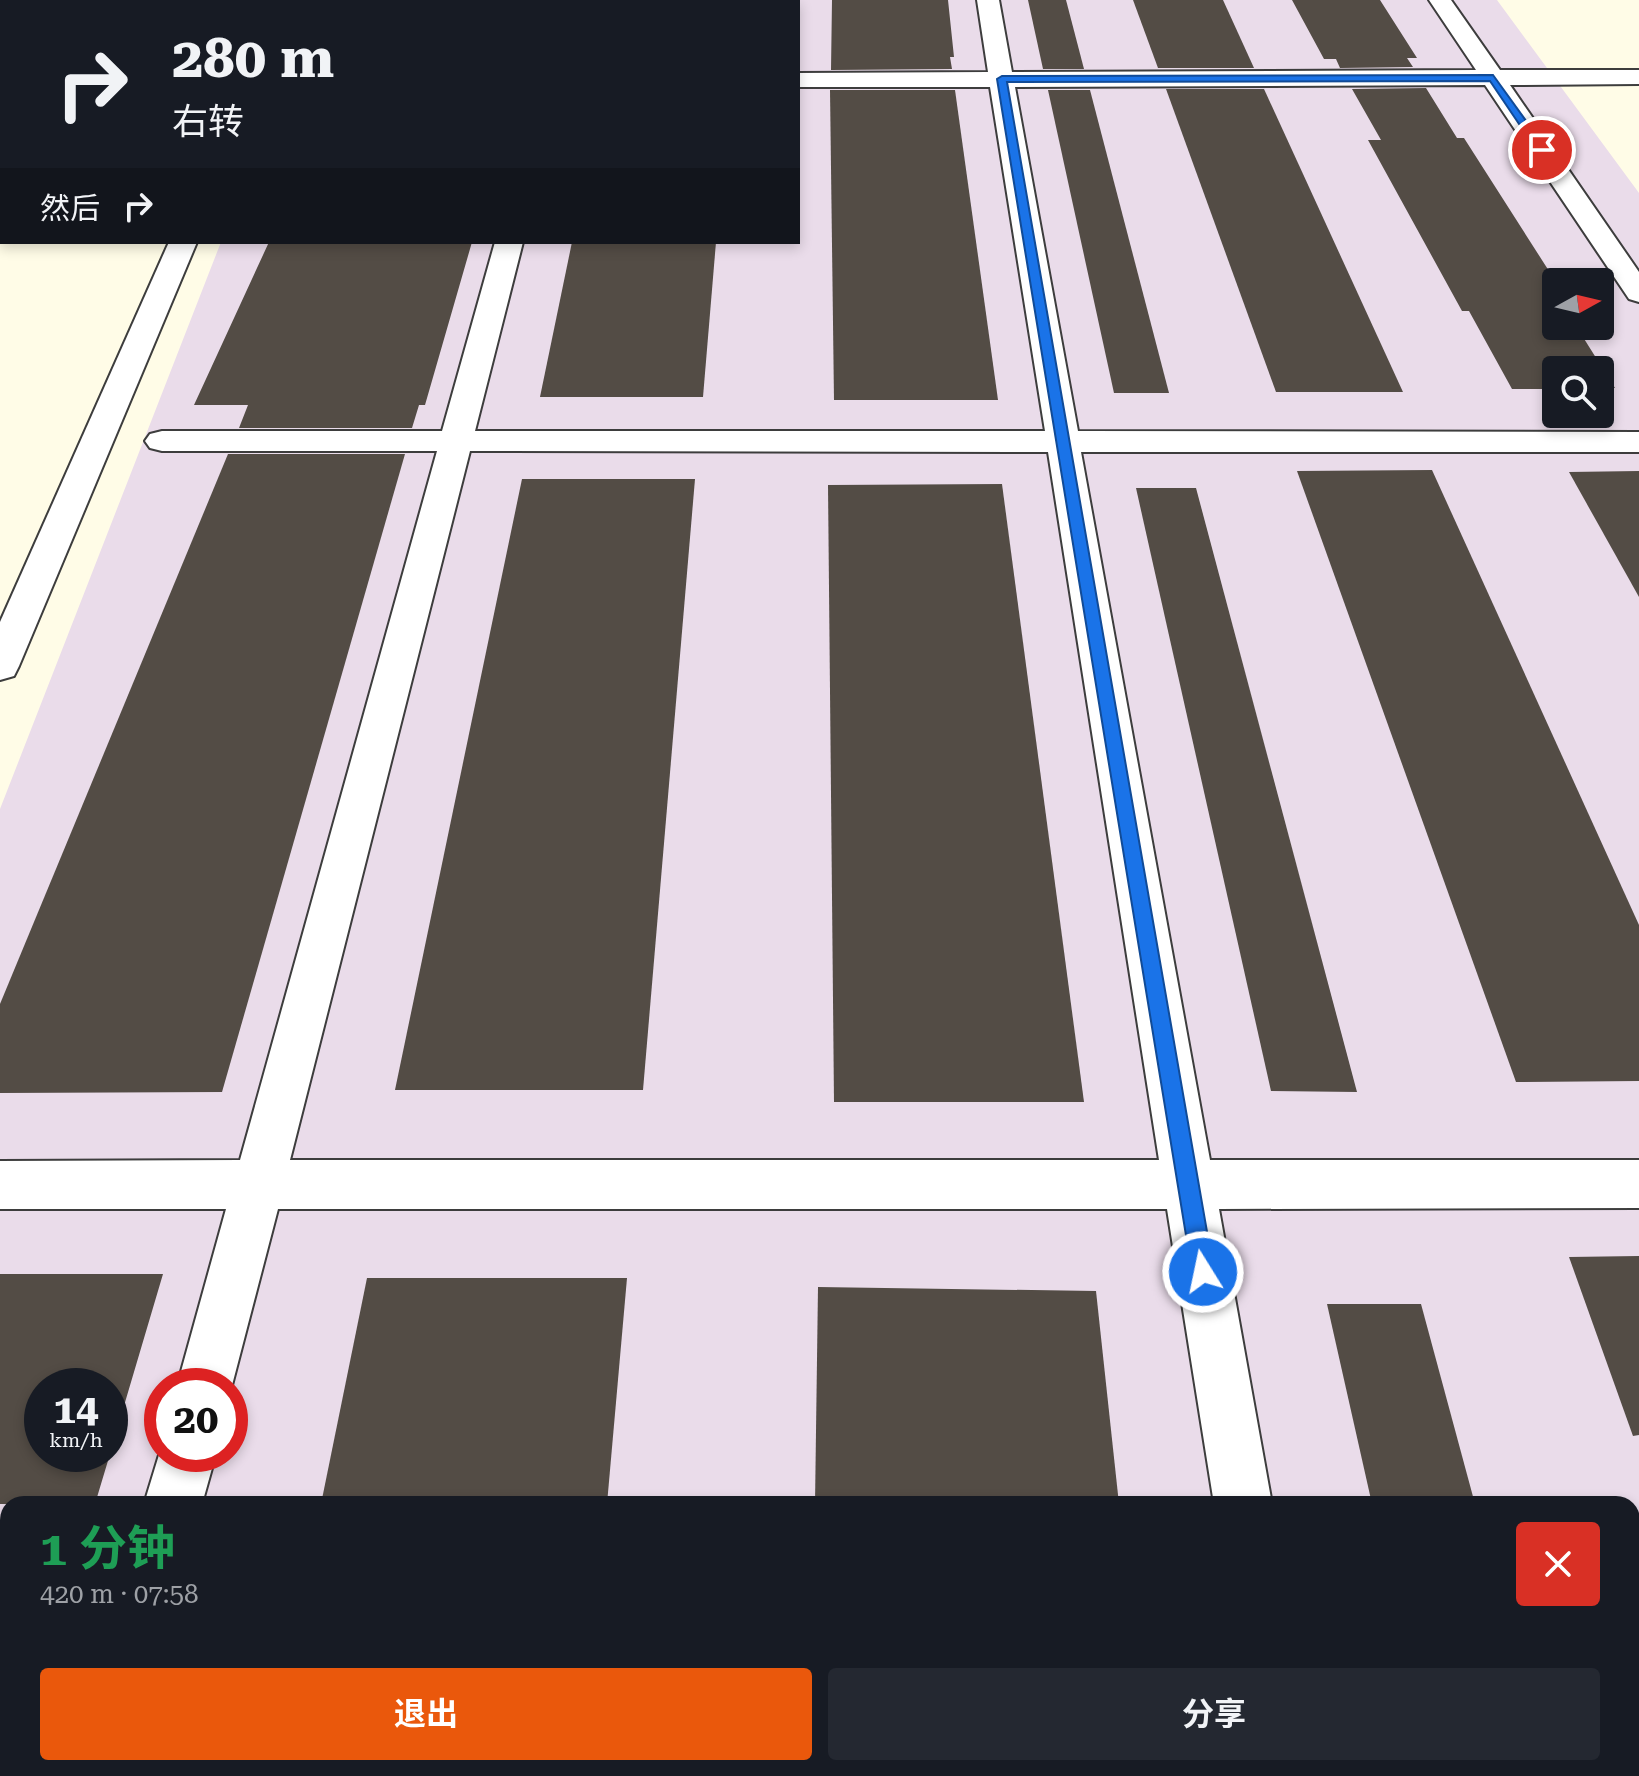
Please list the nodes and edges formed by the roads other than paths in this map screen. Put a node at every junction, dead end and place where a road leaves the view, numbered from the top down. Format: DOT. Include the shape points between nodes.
graph roads {
  1 [pos="988,0"];
  2 [pos="1440,0"];
  3 [pos="1639,77"];
  4 [pos="1493,78"];
  5 [pos="1002,79"];
  6 [pos="800,80"];
  7 [pos="182,244"];
  8 [pos="508,244"];
  9 [pos="1639,293"];
  10 [pos="162,441"];
  11 [pos="456,441"];
  12 [pos="1063,441"];
  13 [pos="1639,442"];
  14 [pos="0,666"];
  15 [pos="1639,1184"];
  16 [pos="0,1185"];
  17 [pos="258,1185"];
  18 [pos="1188,1185"];
  19 [pos="210,1368"];
  20 [pos="182,1472"];
  21 [pos="175,1496"];
  22 [pos="1242,1496"];
  1 -- 5 [label="lane"];
  2 -- 4 [label="lane"];
  3 -- 4 [label="lane"];
  4 -- 5 [label="lane"];
  4 -- 9 [label="lane"];
  5 -- 6 [label="lane"];
  5 -- 12 [label="lane"];
  7 -- 14 [label="lane"];
  8 -- 11 [label="lane"];
  10 -- 11 [label="lane"];
  11 -- 12 [label="lane"];
  11 -- 17 [label="lane"];
  12 -- 13 [label="lane"];
  12 -- 18 [label="lane"];
  15 -- 18 [label="lane"];
  16 -- 17 [label="lane"];
  17 -- 18 [label="lane"];
  17 -- 19 [label="lane"];
  18 -- 22 [label="lane"];
  20 -- 21 [label="lane"];
}
